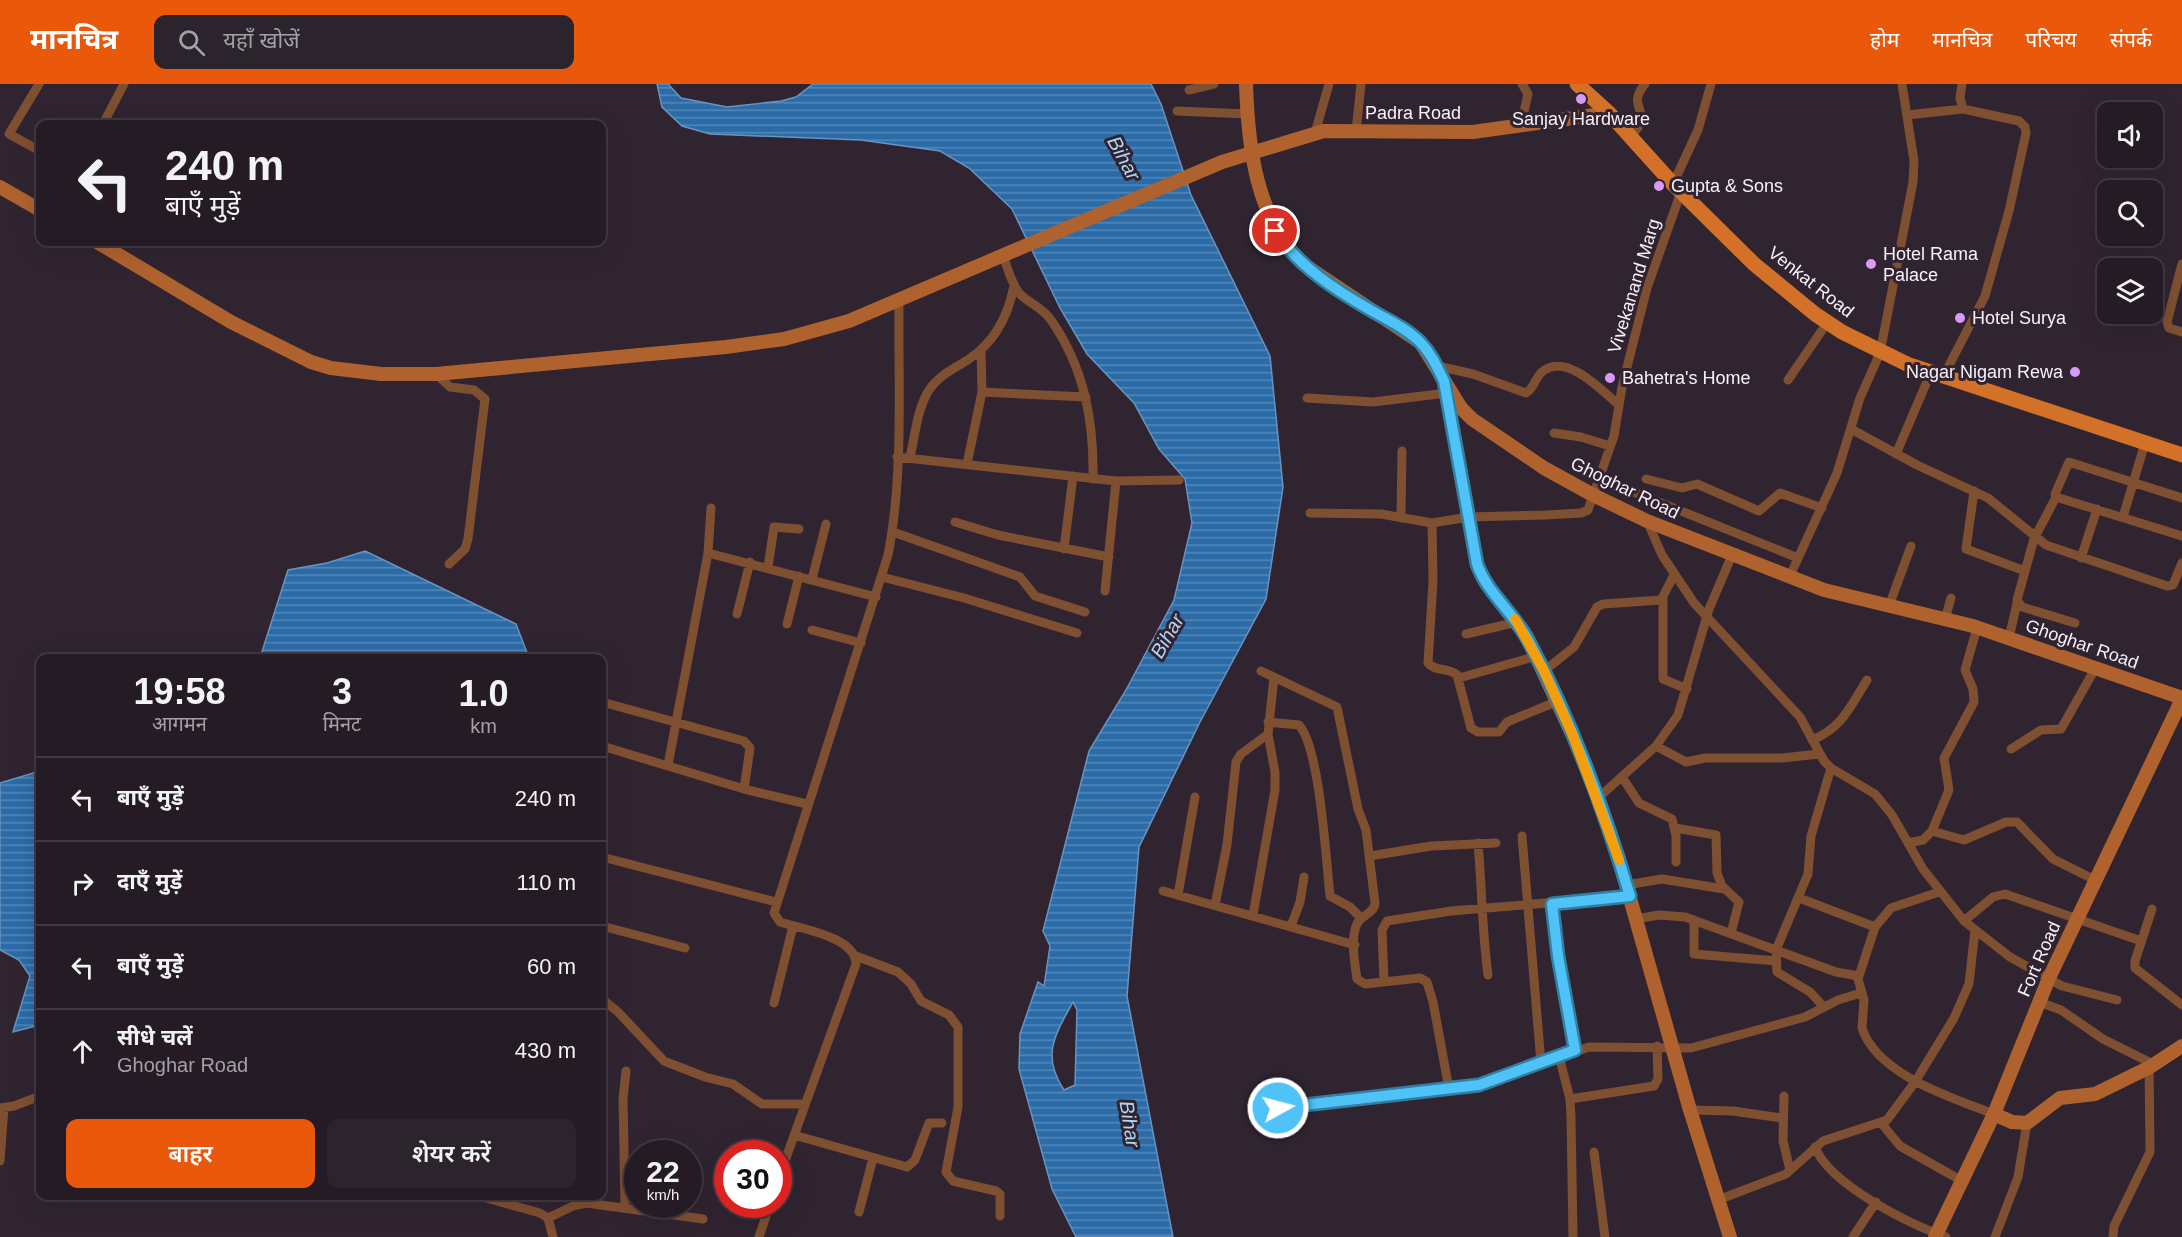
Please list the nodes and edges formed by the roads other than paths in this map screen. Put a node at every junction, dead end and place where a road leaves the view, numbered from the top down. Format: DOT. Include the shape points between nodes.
graph roads {
  1 [pos="39,84"];
  2 [pos="124,84"];
  3 [pos="1214,84"];
  4 [pos="1246,84"];
  5 [pos="1329,84"];
  6 [pos="1361,84"];
  7 [pos="1522,84"];
  8 [pos="1577,84"];
  9 [pos="1645,84"];
  10 [pos="1711,84"];
  11 [pos="1902,84"];
  12 [pos="1962,84"];
  13 [pos="1189,90"];
  14 [pos="1963,109"];
  15 [pos="1177,111"];
  16 [pos="1609,113"];
  17 [pos="1247,114"];
  18 [pos="1907,115"];
  19 [pos="105,120"];
  20 [pos="1521,125"];
  21 [pos="0,128"];
  22 [pos="1356,131"];
  23 [pos="1315,133"];
  24 [pos="9,134"];
  25 [pos="1629,137"];
  26 [pos="36,149"];
  27 [pos="1252,151"];
  28 [pos="0,187"];
  29 [pos="1677,188"];
  30 [pos="36,208"];
  31 [pos="109,246"];
  32 [pos="1008,253"];
  33 [pos="2182,264"];
  34 [pos="1014,286"];
  35 [pos="899,301"];
  36 [pos="1827,323"];
  37 [pos="2182,332"];
  38 [pos="981,350"];
  39 [pos="1880,353"];
  40 [pos="1437,366"];
  41 [pos="436,374"];
  42 [pos="1937,374"];
  43 [pos="1788,380"];
  44 [pos="1445,387"];
  45 [pos="982,392"];
  46 [pos="1086,397"];
  47 [pos="1307,398"];
  48 [pos="1619,405"];
  49 [pos="1851,429"];
  50 [pos="1554,433"];
  51 [pos="2145,443"];
  52 [pos="1610,446"];
  53 [pos="1402,451"];
  54 [pos="1896,454"];
  55 [pos="2182,455"];
  56 [pos="897,457"];
  57 [pos="910,457"];
  58 [pos="967,464"];
  59 [pos="1072,476"];
  60 [pos="1599,478"];
  61 [pos="1093,479"];
  62 [pos="1646,479"];
  63 [pos="1179,480"];
  64 [pos="1116,482"];
  65 [pos="2133,482"];
  66 [pos="1974,490"];
  67 [pos="1593,495"];
  68 [pos="2056,497"];
  69 [pos="2182,498"];
  70 [pos="711,508"];
  71 [pos="1822,508"];
  72 [pos="2097,509"];
  73 [pos="1310,513"];
  74 [pos="2123,517"];
  75 [pos="1401,518"];
  76 [pos="1468,518"];
  77 [pos="1647,521"];
  78 [pos="955,522"];
  79 [pos="1431,523"];
  80 [pos="826,524"];
  81 [pos="799,529"];
  82 [pos="893,532"];
  83 [pos="2182,536"];
  84 [pos="2034,538"];
  85 [pos="1911,546"];
  86 [pos="1064,549"];
  87 [pos="708,553"];
  88 [pos="1732,555"];
  89 [pos="1109,557"];
  90 [pos="1798,558"];
  91 [pos="2081,558"];
  92 [pos="750,562"];
  93 [pos="2182,563"];
  94 [pos="449,564"];
  95 [pos="768,567"];
  96 [pos="2025,571"];
  97 [pos="1674,574"];
  98 [pos="799,576"];
  99 [pos="882,577"];
  100 [pos="1789,578"];
  101 [pos="812,579"];
  102 [pos="1105,591"];
  103 [pos="876,597"];
  104 [pos="1663,598"];
  105 [pos="1951,598"];
  106 [pos="2018,603"];
  107 [pos="1889,606"];
  108 [pos="1085,612"];
  109 [pos="737,614"];
  110 [pos="1706,618"];
  111 [pos="1945,619"];
  112 [pos="1517,622"];
  113 [pos="2075,623"];
  114 [pos="787,624"];
  115 [pos="1977,628"];
  116 [pos="812,630"];
  117 [pos="1077,633"];
  118 [pos="1466,634"];
  119 [pos="2009,638"];
  120 [pos="861,643"];
  121 [pos="1537,656"];
  122 [pos="2096,667"];
  123 [pos="1262,671"];
  124 [pos="1544,671"];
  125 [pos="1274,677"];
  126 [pos="1459,678"];
  127 [pos="1866,680"];
  128 [pos="1687,689"];
  129 [pos="2182,698"];
  130 [pos="1558,701"];
  131 [pos="606,703"];
  132 [pos="676,722"];
  133 [pos="1268,722"];
  134 [pos="1268,734"];
  135 [pos="1812,740"];
  136 [pos="1656,746"];
  137 [pos="606,747"];
  138 [pos="2011,749"];
  139 [pos="1819,754"];
  140 [pos="668,765"];
  141 [pos="1830,768"];
  142 [pos="1622,777"];
  143 [pos="744,789"];
  144 [pos="1195,797"];
  145 [pos="1598,798"];
  146 [pos="807,804"];
  147 [pos="1675,828"];
  148 [pos="1932,831"];
  149 [pos="1522,836"];
  150 [pos="1478,843"];
  151 [pos="1496,843"];
  152 [pos="1908,843"];
  153 [pos="1370,856"];
  154 [pos="606,857"];
  155 [pos="1676,862"];
  156 [pos="1304,877"];
  157 [pos="2095,880"];
  158 [pos="1725,889"];
  159 [pos="1628,890"];
  160 [pos="1163,891"];
  161 [pos="1939,892"];
  162 [pos="1178,895"];
  163 [pos="1799,897"];
  164 [pos="776,902"];
  165 [pos="1552,904"];
  166 [pos="1215,905"];
  167 [pos="1526,906"];
  168 [pos="1483,909"];
  169 [pos="2152,909"];
  170 [pos="1253,915"];
  171 [pos="1361,918"];
  172 [pos="1636,919"];
  173 [pos="2076,919"];
  174 [pos="1694,920"];
  175 [pos="1964,921"];
  176 [pos="793,926"];
  177 [pos="1292,926"];
  178 [pos="606,927"];
  179 [pos="1875,927"];
  180 [pos="1975,930"];
  181 [pos="1731,933"];
  182 [pos="2141,941"];
  183 [pos="1355,945"];
  184 [pos="685,948"];
  185 [pos="1776,950"];
  186 [pos="856,956"];
  187 [pos="1776,962"];
  188 [pos="1488,975"];
  189 [pos="1859,976"];
  190 [pos="2049,978"];
  191 [pos="1384,982"];
  192 [pos="1861,993"];
  193 [pos="2117,1000"];
  194 [pos="606,1002"];
  195 [pos="2039,1002"];
  196 [pos="774,1003"];
  197 [pos="2182,1005"];
  198 [pos="1824,1007"];
  199 [pos="1657,1046"];
  200 [pos="1672,1046"];
  201 [pos="1575,1050"];
  202 [pos="2180,1051"];
  203 [pos="1559,1056"];
  204 [pos="1540,1063"];
  205 [pos="2150,1067"];
  206 [pos="626,1071"];
  207 [pos="1915,1082"];
  208 [pos="1449,1089"];
  209 [pos="1784,1096"];
  210 [pos="36,1097"];
  211 [pos="1570,1099"];
  212 [pos="805,1104"];
  213 [pos="2,1108"];
  214 [pos="1690,1110"];
  215 [pos="1257,1111"];
  216 [pos="1994,1114"];
  217 [pos="1782,1118"];
  218 [pos="942,1123"];
  219 [pos="2027,1123"];
  220 [pos="1882,1124"];
  221 [pos="794,1135"];
  222 [pos="792,1141"];
  223 [pos="1815,1147"];
  224 [pos="1594,1152"];
  225 [pos="624,1153"];
  226 [pos="873,1158"];
  227 [pos="0,1161"];
  228 [pos="1790,1170"];
  229 [pos="1962,1180"];
  230 [pos="493,1200"];
  231 [pos="1718,1200"];
  232 [pos="1876,1202"];
  233 [pos="624,1207"];
  234 [pos="858,1212"];
  235 [pos="1000,1216"];
  236 [pos="548,1218"];
  237 [pos="696,1218"];
  238 [pos="765,1218"];
  239 [pos="703,1219"];
  240 [pos="1939,1236"];
  241 [pos="554,1237"];
  242 [pos="759,1237"];
  243 [pos="1573,1237"];
  244 [pos="1605,1237"];
  245 [pos="1730,1237"];
  246 [pos="1853,1237"];
  247 [pos="1995,1237"];
  248 [pos="2113,1237"];
  1 -- 24 [label="street"];
  2 -- 19 [label="street"];
  3 -- 13 [label="street"];
  4 -- 17 [label="street, Ghoghar Road"];
  5 -- 23 [label="street"];
  6 -- 22 [label="street"];
  7 -- 20 [label="street" via="1528,94"];
  8 -- 16 [label="main road, Venkat Road"];
  9 -- 25 [label="street" via="1636,100 1643,120"];
  10 -- 29 [label="street, Vivekanand Marg"];
  11 -- 18 [label="street"];
  12 -- 14 [label="street"];
  14 -- 18 [label="street"];
  14 -- 42 [label="street" via="2019,122 2026,133 1985,296"];
  15 -- 17 [label="street"];
  16 -- 20 [label="street, Padra Road"];
  16 -- 25 [label="main road, Venkat Road"];
  17 -- 27 [label="street, Ghoghar Road"];
  18 -- 39 [label="street" via="1913,182"];
  20 -- 22 [label="street, Padra Road" via="1473,132"];
  21 -- 24 [label="street"];
  22 -- 23 [label="street, Padra Road"];
  23 -- 27 [label="street, Padra Road"];
  24 -- 26 [label="street"];
  25 -- 29 [label="main road, Venkat Road"];
  27 -- 32 [label="street, Padra Road"];
  27 -- 40 [label="street, Ghoghar Road" via="1268,213 1287,249 1350,297 1409,332"];
  28 -- 30 [label="street"];
  29 -- 36 [label="main road, Venkat Road" via="1754,264"];
  29 -- 48 [label="street, Vivekanand Marg" via="1644,297"];
  31 -- 41 [label="street, Padra Road" via="231,322 311,362 354,372"];
  32 -- 34 [label="street"];
  32 -- 35 [label="street, Padra Road"];
  33 -- 37 [label="street" via="2167,322 2169,328"];
  34 -- 38 [label="street" via="1005,318"];
  34 -- 46 [label="street" via="1052,321"];
  35 -- 41 [label="street, Padra Road" via="826,329 768,342"];
  35 -- 56 [label="street"];
  36 -- 39 [label="main road, Venkat Road"];
  36 -- 43 [label="street"];
  38 -- 45 [label="street"];
  38 -- 57 [label="street" via="930,389 921,408"];
  39 -- 42 [label="main road, Venkat Road"];
  39 -- 49 [label="street"];
  40 -- 44 [label="street, Ghoghar Road"];
  40 -- 48 [label="street" via="1526,393 1547,369 1574,369"];
  41 -- 94 [label="street" via="450,387 474,390 485,399 468,539 465,549"];
  42 -- 51 [label="main road, Venkat Road"];
  42 -- 54 [label="street"];
  44 -- 47 [label="street" via="1373,402"];
  44 -- 67 [label="street, Ghoghar Road" via="1472,419 1544,468"];
  44 -- 76 [label="street"];
  45 -- 46 [label="street"];
  45 -- 58 [label="street"];
  46 -- 61 [label="street" via="1093,426"];
  48 -- 52 [label="street, Vivekanand Marg"];
  49 -- 54 [label="street"];
  49 -- 71 [label="street"];
  50 -- 52 [label="street"];
  51 -- 55 [label="main road, Venkat Road"];
  51 -- 65 [label="street"];
  52 -- 60 [label="street, Vivekanand Marg"];
  53 -- 75 [label="street"];
  54 -- 66 [label="street"];
  56 -- 57 [label="street"];
  56 -- 82 [label="street"];
  57 -- 58 [label="street"];
  58 -- 59 [label="street"];
  59 -- 61 [label="street"];
  59 -- 86 [label="street"];
  60 -- 67 [label="street, Vivekanand Marg"];
  60 -- 90 [label="street"];
  61 -- 64 [label="street"];
  62 -- 71 [label="street" via="1682,488 1697,484 1759,511 1780,493"];
  63 -- 64 [label="street"];
  64 -- 89 [label="street"];
  65 -- 68 [label="street" via="2069,462"];
  65 -- 69 [label="street"];
  65 -- 74 [label="street"];
  66 -- 84 [label="street" via="1998,504"];
  66 -- 96 [label="street" via="1966,549"];
  67 -- 76 [label="street" via="1588,510 1581,513"];
  67 -- 77 [label="street, Ghoghar Road"];
  68 -- 72 [label="street"];
  68 -- 84 [label="street"];
  70 -- 87 [label="street"];
  71 -- 90 [label="street"];
  72 -- 74 [label="street"];
  72 -- 91 [label="street"];
  73 -- 75 [label="street" via="1369,513"];
  74 -- 83 [label="street"];
  75 -- 79 [label="street"];
  76 -- 79 [label="street"];
  76 -- 112 [label="street" via="1480,573"];
  77 -- 88 [label="street, Ghoghar Road"];
  77 -- 97 [label="street"];
  78 -- 86 [label="street"];
  79 -- 126 [label="street" via="1433,581 1427,659 1433,668 1451,670"];
  80 -- 101 [label="street"];
  81 -- 95 [label="street" via="774,527"];
  82 -- 99 [label="street"];
  82 -- 108 [label="street" via="1020,577 1035,596"];
  84 -- 91 [label="street"];
  84 -- 96 [label="street"];
  85 -- 107 [label="street"];
  86 -- 89 [label="street"];
  87 -- 92 [label="street"];
  87 -- 132 [label="street"];
  88 -- 100 [label="street, Ghoghar Road"];
  88 -- 110 [label="street"];
  89 -- 102 [label="street"];
  90 -- 100 [label="street"];
  91 -- 93 [label="street" via="2167,586 2173,585"];
  92 -- 95 [label="street"];
  92 -- 109 [label="street"];
  95 -- 98 [label="street"];
  96 -- 106 [label="street"];
  97 -- 104 [label="street"];
  97 -- 110 [label="street"];
  98 -- 101 [label="street"];
  98 -- 114 [label="street"];
  99 -- 103 [label="street"];
  99 -- 117 [label="street"];
  100 -- 107 [label="street, Ghoghar Road"];
  101 -- 103 [label="street"];
  103 -- 120 [label="street"];
  104 -- 124 [label="street" via="1597,607 1574,646"];
  104 -- 128 [label="street" via="1663,679"];
  105 -- 111 [label="street"];
  106 -- 113 [label="street"];
  106 -- 119 [label="street"];
  107 -- 111 [label="street, Ghoghar Road"];
  110 -- 128 [label="street"];
  110 -- 135 [label="street" via="1800,717"];
  111 -- 115 [label="street, Ghoghar Road"];
  112 -- 118 [label="street"];
  112 -- 121 [label="street"];
  115 -- 119 [label="street, Ghoghar Road"];
  115 -- 148 [label="street" via="1965,670 1974,702 1945,756 1950,787"];
  116 -- 120 [label="street"];
  119 -- 122 [label="street, Ghoghar Road"];
  120 -- 146 [label="street"];
  121 -- 124 [label="street"];
  121 -- 126 [label="street"];
  122 -- 129 [label="street, Ghoghar Road"];
  122 -- 138 [label="street" via="2061,729 2041,730"];
  123 -- 125 [label="street"];
  124 -- 130 [label="street"];
  125 -- 133 [label="street"];
  125 -- 153 [label="street" via="1336,707"];
  126 -- 130 [label="street" via="1470,725 1478,732 1499,732 1509,721"];
  127 -- 135 [label="street" via="1836,728"];
  128 -- 136 [label="street" via="1678,715"];
  129 -- 157 [label="street, Fort Road"];
  130 -- 145 [label="street"];
  131 -- 132 [label="street"];
  132 -- 140 [label="street"];
  132 -- 143 [label="street" via="748,744"];
  133 -- 134 [label="street"];
  133 -- 171 [label="street" via="1299,725 1304,731 1314,767 1330,896 1350,906"];
  134 -- 166 [label="street" via="1236,762 1227,845"];
  134 -- 170 [label="street" via="1275,790"];
  135 -- 139 [label="street"];
  136 -- 139 [label="street" via="1686,762"];
  136 -- 142 [label="street"];
  137 -- 140 [label="street"];
  139 -- 141 [label="street"];
  140 -- 143 [label="street"];
  141 -- 152 [label="street" via="1875,794"];
  141 -- 163 [label="street" via="1811,836 1808,874"];
  142 -- 145 [label="street"];
  142 -- 147 [label="street" via="1639,803 1669,816"];
  143 -- 146 [label="street"];
  144 -- 162 [label="street"];
  145 -- 159 [label="street"];
  146 -- 164 [label="street"];
  147 -- 155 [label="street"];
  147 -- 158 [label="street" via="1716,835 1717,868"];
  148 -- 152 [label="street" via="1923,840"];
  148 -- 157 [label="street" via="1964,840 2000,824 2017,822 2053,859"];
  149 -- 167 [label="street"];
  150 -- 151 [label="street"];
  150 -- 153 [label="street"];
  150 -- 168 [label="street"];
  152 -- 161 [label="street"];
  153 -- 171 [label="street" via="1375,907"];
  154 -- 164 [label="street"];
  156 -- 177 [label="street"];
  157 -- 173 [label="street, Fort Road"];
  158 -- 159 [label="street" via="1662,879"];
  158 -- 181 [label="street" via="1739,902"];
  159 -- 165 [label="street"];
  159 -- 172 [label="street"];
  160 -- 162 [label="street"];
  161 -- 175 [label="street"];
  161 -- 179 [label="street" via="1891,908"];
  162 -- 166 [label="street"];
  163 -- 179 [label="street"];
  163 -- 185 [label="street"];
  164 -- 176 [label="street" via="776,918"];
  165 -- 167 [label="street"];
  165 -- 201 [label="street"];
  166 -- 170 [label="street"];
  167 -- 168 [label="street"];
  167 -- 204 [label="street"];
  168 -- 188 [label="street"];
  168 -- 191 [label="street" via="1384,923"];
  169 -- 182 [label="street"];
  170 -- 177 [label="street"];
  171 -- 183 [label="street"];
  172 -- 174 [label="street" via="1668,915"];
  172 -- 200 [label="street"];
  173 -- 175 [label="street" via="2005,894 1993,897"];
  173 -- 182 [label="street"];
  173 -- 190 [label="street, Fort Road"];
  174 -- 181 [label="street"];
  174 -- 187 [label="street" via="1694,954"];
  175 -- 180 [label="street"];
  176 -- 186 [label="street" via="845,942"];
  176 -- 196 [label="street"];
  177 -- 183 [label="street"];
  178 -- 184 [label="street"];
  179 -- 189 [label="street"];
  180 -- 190 [label="street" via="2010,957"];
  180 -- 207 [label="street" via="1967,991"];
  181 -- 185 [label="street"];
  182 -- 197 [label="street" via="2135,968"];
  183 -- 191 [label="street" via="1359,982"];
  185 -- 187 [label="street"];
  185 -- 189 [label="street" via="1836,972"];
  186 -- 212 [label="street"];
  186 -- 235 [label="street" via="898,972 921,1001 955,1020 960,1068 958,1107 946,1172 953,1181 1000,1194"];
  187 -- 198 [label="street" via="1779,975 1806,989"];
  189 -- 192 [label="street"];
  190 -- 193 [label="street" via="2068,988"];
  190 -- 195 [label="street, Fort Road"];
  191 -- 208 [label="street" via="1420,978 1427,982"];
  192 -- 198 [label="street"];
  192 -- 207 [label="street" via="1863,1032 1889,1064"];
  194 -- 212 [label="street" via="670,1065 733,1084 762,1104"];
  195 -- 205 [label="street" via="2061,1010 2103,1039 2144,1057"];
  195 -- 216 [label="street, Fort Road"];
  198 -- 200 [label="street" via="1758,1031 1687,1049"];
  199 -- 200 [label="street"];
  199 -- 201 [label="street" via="1605,1045"];
  199 -- 211 [label="street" via="1656,1085"];
  200 -- 214 [label="street"];
  201 -- 203 [label="street"];
  202 -- 205 [label="street"];
  203 -- 204 [label="street"];
  203 -- 211 [label="street"];
  204 -- 208 [label="street" via="1479,1085"];
  205 -- 219 [label="street" via="2090,1096 2060,1098"];
  205 -- 248 [label="street" via="2150,1152 2114,1226"];
  206 -- 225 [label="street"];
  207 -- 216 [label="street"];
  207 -- 220 [label="street"];
  208 -- 215 [label="street"];
  209 -- 217 [label="street"];
  210 -- 213 [label="street"];
  211 -- 243 [label="street"];
  212 -- 221 [label="street"];
  213 -- 227 [label="street"];
  214 -- 217 [label="street"];
  214 -- 231 [label="street"];
  216 -- 219 [label="street"];
  216 -- 229 [label="street, Fort Road"];
  217 -- 228 [label="street"];
  218 -- 226 [label="street" via="929,1122 910,1166"];
  219 -- 247 [label="street" via="2018,1177"];
  220 -- 223 [label="street" via="1832,1137"];
  220 -- 229 [label="street" via="1900,1146"];
  221 -- 222 [label="street"];
  221 -- 226 [label="street"];
  223 -- 228 [label="street"];
  223 -- 232 [label="street" via="1826,1167 1843,1183"];
  224 -- 244 [label="street"];
  226 -- 234 [label="street"];
  228 -- 231 [label="street"];
  229 -- 240 [label="street, Fort Road"];
  230 -- 236 [label="street"];
  231 -- 245 [label="street"];
  232 -- 240 [label="street"];
  232 -- 246 [label="street"];
  233 -- 236 [label="street" via="579,1204"];
  236 -- 241 [label="street"];
  237 -- 239 [label="street"];
  238 -- 242 [label="street"];
}
